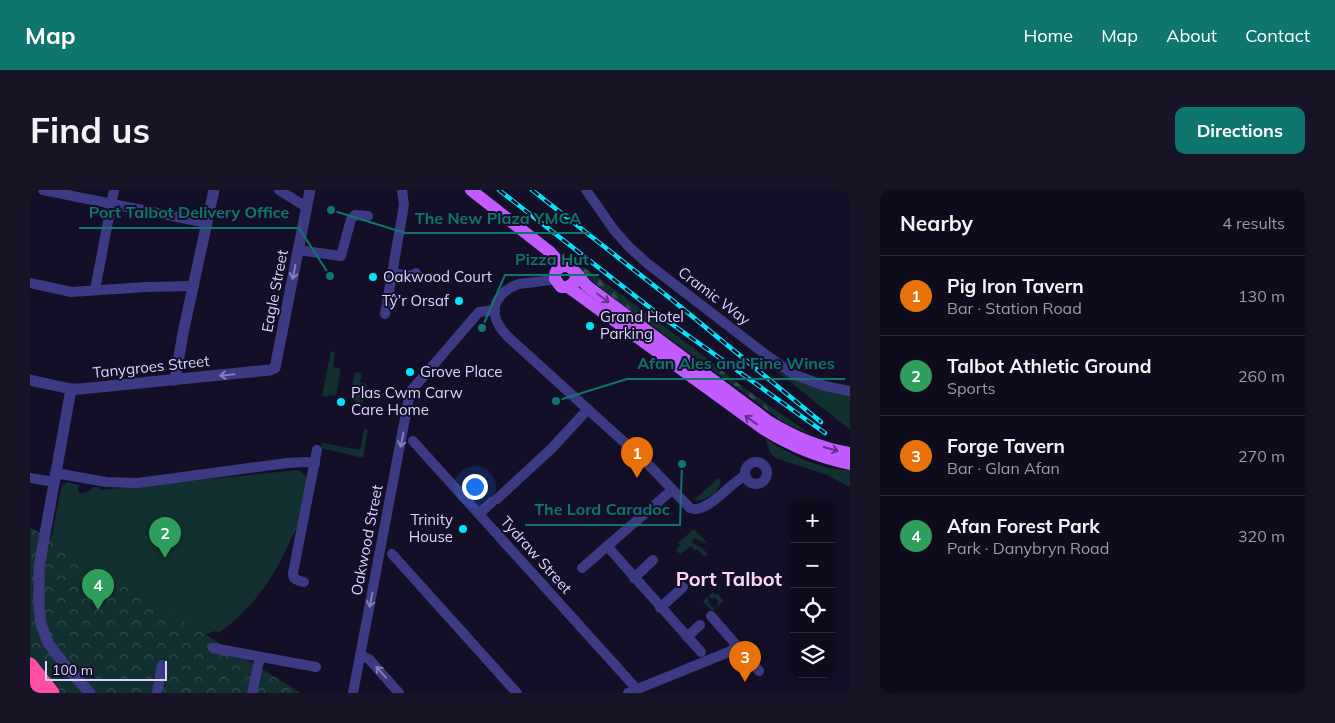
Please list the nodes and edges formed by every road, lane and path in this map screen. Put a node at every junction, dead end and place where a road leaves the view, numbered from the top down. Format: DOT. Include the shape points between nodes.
graph roads {
  1 [pos="42,190"];
  2 [pos="114,190"];
  3 [pos="214,190"];
  4 [pos="278,190"];
  5 [pos="310,190"];
  6 [pos="402,190"];
  7 [pos="471,190"];
  8 [pos="586,190"];
  9 [pos="112,204"];
  10 [pos="307,206"];
  11 [pos="368,216"];
  12 [pos="207,223"];
  13 [pos="298,250"];
  14 [pos="562,266"];
  15 [pos="392,272"];
  16 [pos="416,273"];
  17 [pos="576,275"];
  18 [pos="555,279"];
  19 [pos="30,283"];
  20 [pos="194,286"];
  21 [pos="568,288"];
  22 [pos="95,290"];
  23 [pos="495,310"];
  24 [pos="385,314"];
  25 [pos="275,368"];
  26 [pos="30,380"];
  27 [pos="176,380"];
  28 [pos="71,389"];
  29 [pos="850,391"];
  30 [pos="588,409"];
  31 [pos="413,441"];
  32 [pos="810,448"];
  33 [pos="317,450"];
  34 [pos="850,453"];
  35 [pos="315,464"];
  36 [pos="850,464"];
  37 [pos="745,476"];
  38 [pos="55,477"];
  39 [pos="30,478"];
  40 [pos="672,490"];
  41 [pos="479,514"];
  42 [pos="607,546"];
  43 [pos="392,554"];
  44 [pos="653,560"];
  45 [pos="582,568"];
  46 [pos="34,576"];
  47 [pos="634,578"];
  48 [pos="304,582"];
  49 [pos="683,587"];
  50 [pos="660,608"];
  51 [pos="711,616"];
  52 [pos="700,625"];
  53 [pos="687,637"];
  54 [pos="736,646"];
  55 [pos="213,648"];
  56 [pos="700,652"];
  57 [pos="360,655"];
  58 [pos="260,657"];
  59 [pos="30,665"];
  60 [pos="162,665"];
  61 [pos="316,668"];
  62 [pos="759,670"];
  63 [pos="30,683"];
  64 [pos="632,691"];
  65 [pos="38,693"];
  66 [pos="52,693"];
  67 [pos="90,693"];
  68 [pos="157,693"];
  69 [pos="252,693"];
  70 [pos="353,693"];
  71 [pos="399,693"];
  72 [pos="517,693"];
  1 -- 9 [label="street"];
  2 -- 9 [label="street"];
  3 -- 12 [label="street"];
  4 -- 10 [label="street"];
  5 -- 10 [label="street, Eagle Street"];
  6 -- 15 [label="street" via="404,205"];
  7 -- 14 [label="main road" via="550,252"];
  8 -- 29 [label="street, Cramic Way" via="617,234 635,253 754,346 793,374"];
  9 -- 12 [label="street"];
  9 -- 22 [label="street"];
  10 -- 13 [label="street, Eagle Street"];
  11 -- 13 [label="street" via="352,212 341,256"];
  12 -- 20 [label="street"];
  13 -- 25 [label="street, Eagle Street, one-way"];
  14 -- 17 [label="main road" via="572,268"];
  14 -- 18 [label="main road" via="555,272"];
  15 -- 16 [label="street" via="411,276"];
  15 -- 24 [label="street"];
  17 -- 21 [label="main road" via="575,282"];
  17 -- 32 [label="main road, one-way" via="768,421"];
  18 -- 21 [label="main road" via="561,287"];
  18 -- 23 [label="street" via="510,288 499,297"];
  19 -- 22 [label="street" via="71,292"];
  20 -- 22 [label="street"];
  20 -- 27 [label="street"];
  32 -- 21 [label="main road, one-way" via="787,444 762,428"];
  23 -- 30 [label="street" via="498,325 507,336"];
  23 -- 57 [label="street, Oakwood Street, one-way" via="479,312 410,392"];
  25 -- 27 [label="street, Tanygroes Street, one-way"];
  26 -- 28 [label="street, Tanygroes Street"];
  27 -- 28 [label="street, Tanygroes Street"];
  28 -- 38 [label="street"];
  30 -- 40 [label="street"];
  30 -- 41 [label="street" via="552,448"];
  31 -- 41 [label="street, Tydraw Street"];
  32 -- 34 [label="main road, one-way"];
  32 -- 36 [label="main road"];
  33 -- 35 [label="street"];
  35 -- 38 [label="street" via="287,463 138,483"];
  35 -- 48 [label="street" via="293,573 293,578"];
  37 -- 40 [label="street" via="700,509 690,508"];
  38 -- 39 [label="street"];
  38 -- 46 [label="street"];
  40 -- 42 [label="street"];
  41 -- 64 [label="street, Tydraw Street" via="627,679"];
  42 -- 45 [label="street"];
  42 -- 47 [label="street"];
  43 -- 72 [label="street"];
  44 -- 47 [label="street"];
  46 -- 67 [label="street" via="48,643"];
  47 -- 50 [label="street"];
  49 -- 50 [label="street"];
  50 -- 53 [label="street"];
  51 -- 54 [label="street"];
  52 -- 53 [label="street"];
  53 -- 56 [label="street"];
  54 -- 62 [label="street"];
  54 -- 64 [label="street" via="731,651"];
  55 -- 58 [label="street"];
  57 -- 70 [label="street, Oakwood Street"];
  71 -- 57 [label="street, one-way" via="369,659"];
  58 -- 61 [label="street"];
  58 -- 69 [label="street"];
  59 -- 66 [label="highway"];
  60 -- 68 [label="street"];
  63 -- 65 [label="highway"];
}
